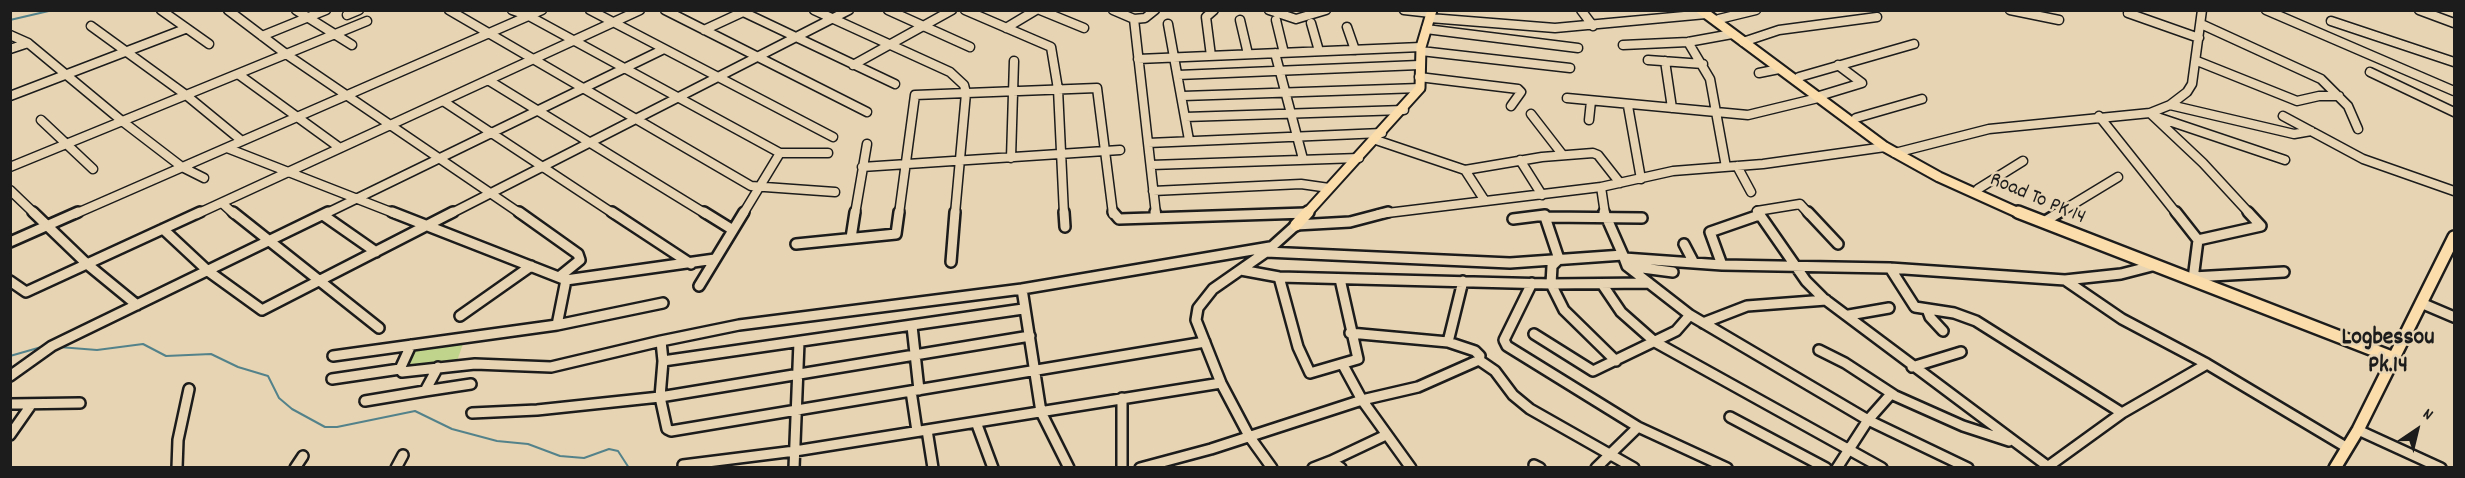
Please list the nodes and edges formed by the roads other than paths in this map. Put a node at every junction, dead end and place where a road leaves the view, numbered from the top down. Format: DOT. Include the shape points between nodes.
graph roads {
  1 [pos="161,10"];
  2 [pos="228,10"];
  3 [pos="296,10"];
  4 [pos="326,10"];
  5 [pos="359,10"];
  6 [pos="449,10"];
  7 [pos="512,10"];
  8 [pos="542,10"];
  9 [pos="590,10"];
  10 [pos="640,10"];
  11 [pos="665,10"];
  12 [pos="814,10"];
  13 [pos="849,10"];
  14 [pos="888,10"];
  15 [pos="952,10"];
  16 [pos="965,10"];
  17 [pos="1038,10"];
  18 [pos="1113,10"];
  19 [pos="1155,10"];
  20 [pos="1214,10"];
  21 [pos="1269,10"];
  22 [pos="1326,10"];
  23 [pos="1404,10"];
  24 [pos="1581,10"];
  25 [pos="1756,10"];
  26 [pos="2010,10"];
  27 [pos="2202,10"];
  28 [pos="2266,10"];
  29 [pos="2419,10"];
  30 [pos="742,11"];
  31 [pos="1705,12"];
  32 [pos="2128,13"];
  33 [pos="1431,14"];
  34 [pos="347,15"];
  35 [pos="530,16"];
  36 [pos="1877,17"];
  37 [pos="307,18"];
  38 [pos="831,18"];
  39 [pos="1134,19"];
  40 [pos="1719,19"];
  41 [pos="1240,20"];
  42 [pos="1276,20"];
  43 [pos="2059,20"];
  44 [pos="367,21"];
  45 [pos="2331,21"];
  46 [pos="613,23"];
  47 [pos="1311,23"];
  48 [pos="2454,23"];
  49 [pos="1168,24"];
  50 [pos="2201,24"];
  51 [pos="91,26"];
  52 [pos="923,26"];
  53 [pos="1593,26"];
  54 [pos="1347,27"];
  55 [pos="1006,28"];
  56 [pos="1084,28"];
  57 [pos="185,29"];
  58 [pos="1426,29"];
  59 [pos="704,30"];
  60 [pos="488,34"];
  61 [pos="1732,34"];
  62 [pos="10,35"];
  63 [pos="334,35"];
  64 [pos="262,36"];
  65 [pos="795,37"];
  66 [pos="2199,38"];
  67 [pos="1746,41"];
  68 [pos="572,42"];
  69 [pos="1688,42"];
  70 [pos="28,43"];
  71 [pos="209,44"];
  72 [pos="1914,44"];
  73 [pos="352,45"];
  74 [pos="889,45"];
  75 [pos="1623,45"];
  76 [pos="970,47"];
  77 [pos="1578,48"];
  78 [pos="10,49"];
  79 [pos="664,49"];
  80 [pos="1421,49"];
  81 [pos="1355,50"];
  82 [pos="1319,51"];
  83 [pos="127,52"];
  84 [pos="1279,53"];
  85 [pos="286,54"];
  86 [pos="1248,54"];
  87 [pos="757,56"];
  88 [pos="1211,56"];
  89 [pos="1174,57"];
  90 [pos="1138,59"];
  91 [pos="532,60"];
  92 [pos="1648,60"];
  93 [pos="1014,61"];
  94 [pos="1665,61"];
  95 [pos="2197,61"];
  96 [pos="2454,62"];
  97 [pos="1703,64"];
  98 [pos="853,65"];
  99 [pos="1419,65"];
  100 [pos="1838,65"];
  101 [pos="1570,68"];
  102 [pos="623,69"];
  103 [pos="1779,69"];
  104 [pos="1280,71"];
  105 [pos="2370,72"];
  106 [pos="1759,73"];
  107 [pos="238,74"];
  108 [pos="66,75"];
  109 [pos="1178,75"];
  110 [pos="717,77"];
  111 [pos="1419,77"];
  112 [pos="1799,77"];
  113 [pos="488,80"];
  114 [pos="895,84"];
  115 [pos="1420,88"];
  116 [pos="582,89"];
  117 [pos="1058,89"];
  118 [pos="1013,91"];
  119 [pos="1286,91"];
  120 [pos="2454,91"];
  121 [pos="966,93"];
  122 [pos="186,95"];
  123 [pos="348,95"];
  124 [pos="11,96"];
  125 [pos="1183,96"];
  126 [pos="2339,96"];
  127 [pos="1819,97"];
  128 [pos="677,98"];
  129 [pos="1567,98"];
  130 [pos="1922,99"];
  131 [pos="443,101"];
  132 [pos="1591,101"];
  133 [pos="2170,105"];
  134 [pos="1511,106"];
  135 [pos="1628,106"];
  136 [pos="1672,108"];
  137 [pos="538,110"];
  138 [pos="1404,110"];
  139 [pos="867,111"];
  140 [pos="2454,112"];
  141 [pos="1291,113"];
  142 [pos="1715,113"];
  143 [pos="1531,114"];
  144 [pos="2152,114"];
  145 [pos="2099,116"];
  146 [pos="2283,116"];
  147 [pos="1185,117"];
  148 [pos="296,118"];
  149 [pos="1856,118"];
  150 [pos="635,119"];
  151 [pos="41,120"];
  152 [pos="1590,120"];
  153 [pos="122,121"];
  154 [pos="392,124"];
  155 [pos="2358,129"];
  156 [pos="2311,131"];
  157 [pos="491,133"];
  158 [pos="1297,135"];
  159 [pos="1379,136"];
  160 [pos="833,138"];
  161 [pos="1189,140"];
  162 [pos="242,141"];
  163 [pos="590,142"];
  164 [pos="1148,143"];
  165 [pos="66,144"];
  166 [pos="867,144"];
  167 [pos="1885,147"];
  168 [pos="227,148"];
  169 [pos="340,148"];
  170 [pos="1120,150"];
  171 [pos="1103,152"];
  172 [pos="1899,152"];
  173 [pos="780,153"];
  174 [pos="828,153"];
  175 [pos="1060,154"];
  176 [pos="1562,154"];
  177 [pos="441,157"];
  178 [pos="1011,158"];
  179 [pos="1359,158"];
  180 [pos="1303,159"];
  181 [pos="1521,160"];
  182 [pos="2285,160"];
  183 [pos="959,161"];
  184 [pos="2023,161"];
  185 [pos="905,165"];
  186 [pos="1150,165"];
  187 [pos="10,166"];
  188 [pos="542,166"];
  189 [pos="1737,166"];
  190 [pos="183,167"];
  191 [pos="862,167"];
  192 [pos="1726,167"];
  193 [pos="93,169"];
  194 [pos="1465,170"];
  195 [pos="289,172"];
  196 [pos="2118,177"];
  197 [pos="204,178"];
  198 [pos="1641,179"];
  199 [pos="1620,183"];
  200 [pos="759,186"];
  201 [pos="1601,187"];
  202 [pos="1329,188"];
  203 [pos="1978,189"];
  204 [pos="10,190"];
  205 [pos="1153,191"];
  206 [pos="2454,191"];
  207 [pos="835,192"];
  208 [pos="1751,192"];
  209 [pos="490,193"];
  210 [pos="1542,195"];
  211 [pos="357,198"];
  212 [pos="1485,201"];
  213 [pos="222,202"];
  214 [pos="1306,213"];
  215 [pos="323,214"];
  216 [pos="1545,215"];
  217 [pos="1759,215"];
  218 [pos="1605,216"];
  219 [pos="1156,218"];
  220 [pos="1642,218"];
  221 [pos="1513,219"];
  222 [pos="2047,220"];
  223 [pos="428,225"];
  224 [pos="1296,225"];
  225 [pos="47,226"];
  226 [pos="1065,227"];
  227 [pos="163,230"];
  228 [pos="733,230"];
  229 [pos="2454,237"];
  230 [pos="851,238"];
  231 [pos="2198,240"];
  232 [pos="10,242"];
  233 [pos="267,242"];
  234 [pos="796,244"];
  235 [pos="1684,244"];
  236 [pos="1838,244"];
  237 [pos="1268,250"];
  238 [pos="376,252"];
  239 [pos="715,259"];
  240 [pos="1559,259"];
  241 [pos="1625,260"];
  242 [pos="951,262"];
  243 [pos="1694,263"];
  244 [pos="87,264"];
  245 [pos="691,264"];
  246 [pos="1722,265"];
  247 [pos="1795,265"];
  248 [pos="531,266"];
  249 [pos="2151,266"];
  250 [pos="1890,268"];
  251 [pos="1241,270"];
  252 [pos="208,271"];
  253 [pos="1673,272"];
  254 [pos="2284,272"];
  255 [pos="1279,277"];
  256 [pos="562,278"];
  257 [pos="2193,278"];
  258 [pos="1340,279"];
  259 [pos="2065,280"];
  260 [pos="10,281"];
  261 [pos="1463,281"];
  262 [pos="318,282"];
  263 [pos="1532,283"];
  264 [pos="1649,283"];
  265 [pos="1551,284"];
  266 [pos="1602,284"];
  267 [pos="699,286"];
  268 [pos="1022,289"];
  269 [pos="1826,300"];
  270 [pos="663,303"];
  271 [pos="2421,303"];
  272 [pos="137,305"];
  273 [pos="1888,308"];
  274 [pos="1023,309"];
  275 [pos="1927,309"];
  276 [pos="1690,315"];
  277 [pos="1849,315"];
  278 [pos="460,316"];
  279 [pos="2454,317"];
  280 [pos="1703,322"];
  281 [pos="557,325"];
  282 [pos="912,326"];
  283 [pos="379,328"];
  284 [pos="1943,331"];
  285 [pos="1350,333"];
  286 [pos="1534,334"];
  287 [pos="1030,336"];
  288 [pos="661,341"];
  289 [pos="800,342"];
  290 [pos="1205,342"];
  291 [pos="1448,342"];
  292 [pos="1655,342"];
  293 [pos="411,345"];
  294 [pos="1819,350"];
  295 [pos="1961,352"];
  296 [pos="915,355"];
  297 [pos="333,356"];
  298 [pos="2395,356"];
  299 [pos="1479,360"];
  300 [pos="663,361"];
  301 [pos="1616,361"];
  302 [pos="2207,364"];
  303 [pos="1343,365"];
  304 [pos="438,367"];
  305 [pos="1912,367"];
  306 [pos="400,369"];
  307 [pos="1036,371"];
  308 [pos="798,374"];
  309 [pos="10,376"];
  310 [pos="332,379"];
  311 [pos="1221,383"];
  312 [pos="471,384"];
  313 [pos="189,388"];
  314 [pos="425,391"];
  315 [pos="915,391"];
  316 [pos="1894,395"];
  317 [pos="660,397"];
  318 [pos="1122,398"];
  319 [pos="1362,400"];
  320 [pos="364,401"];
  321 [pos="80,403"];
  322 [pos="10,404"];
  323 [pos="31,405"];
  324 [pos="797,410"];
  325 [pos="1041,412"];
  326 [pos="472,413"];
  327 [pos="2122,413"];
  328 [pos="1730,417"];
  329 [pos="1868,420"];
  330 [pos="976,422"];
  331 [pos="1638,427"];
  332 [pos="2358,430"];
  333 [pos="922,431"];
  334 [pos="10,435"];
  335 [pos="1386,435"];
  336 [pos="1250,436"];
  337 [pos="2017,444"];
  338 [pos="2346,447"];
  339 [pos="795,451"];
  340 [pos="1849,451"];
  341 [pos="1611,453"];
  342 [pos="404,455"];
  343 [pos="303,456"];
  344 [pos="1331,461"];
  345 [pos="683,465"];
  346 [pos="2048,467"];
  347 [pos="177,468"];
  348 [pos="295,468"];
  349 [pos="396,468"];
  350 [pos="794,468"];
  351 [pos="933,468"];
  352 [pos="993,468"];
  353 [pos="1069,468"];
  354 [pos="1122,468"];
  355 [pos="1140,468"];
  356 [pos="1272,468"];
  357 [pos="1313,468"];
  358 [pos="1341,468"];
  359 [pos="1411,468"];
  360 [pos="1596,468"];
  361 [pos="1634,468"];
  362 [pos="1727,468"];
  363 [pos="1826,468"];
  364 [pos="1837,468"];
  365 [pos="1882,468"];
  366 [pos="1968,468"];
  367 [pos="2335,468"];
  368 [pos="2441,468"];
  1 -- 57 [label="street"];
  2 -- 64 [label="street"];
  3 -- 37 [label="street"];
  4 -- 37 [label="street"];
  5 -- 34 [label="street"];
  6 -- 60 [label="street"];
  7 -- 35 [label="street"];
  8 -- 35 [label="street"];
  9 -- 46 [label="street"];
  10 -- 46 [label="street"];
  11 -- 59 [label="street"];
  12 -- 38 [label="street"];
  13 -- 38 [label="street"];
  14 -- 52 [label="street"];
  15 -- 52 [label="street"];
  16 -- 55 [label="street"];
  17 -- 55 [label="street"];
  17 -- 56 [label="street"];
  18 -- 39 [label="street"];
  19 -- 39 [label="street" via="1145,18"];
  20 -- 88 [label="street" via="1206,17"];
  21 -- 22 [label="street" via="1296,19"];
  23 -- 33 [label="street"];
  24 -- 53 [label="street"];
  25 -- 40 [label="street"];
  26 -- 43 [label="street"];
  27 -- 50 [label="street"];
  28 -- 120 [label="street"];
  29 -- 48 [label="street"];
  30 -- 59 [label="street"];
  30 -- 65 [label="street"];
  31 -- 40 [label="main road, Road To PK 14"];
  31 -- 53 [label="street"];
  31 -- 61 [label="main road, Road To PK 14"];
  32 -- 66 [label="street"];
  33 -- 53 [label="street" via="1541,28"];
  33 -- 58 [label="main road"];
  35 -- 60 [label="street"];
  35 -- 68 [label="street"];
  36 -- 67 [label="street" via="1779,30"];
  37 -- 63 [label="street"];
  37 -- 64 [label="street"];
  38 -- 65 [label="street"];
  38 -- 74 [label="street"];
  39 -- 90 [label="street"];
  40 -- 67 [label="main road, Road To PK 14"];
  41 -- 86 [label="street"];
  42 -- 84 [label="street"];
  44 -- 63 [label="street"];
  45 -- 96 [label="street"];
  46 -- 68 [label="street"];
  46 -- 79 [label="street"];
  47 -- 82 [label="street"];
  49 -- 89 [label="street"];
  50 -- 66 [label="street"];
  50 -- 126 [label="street" via="2311,73"];
  51 -- 83 [label="street"];
  52 -- 74 [label="street"];
  52 -- 76 [label="street"];
  54 -- 81 [label="street"];
  55 -- 117 [label="street" via="1051,47"];
  57 -- 71 [label="street"];
  57 -- 83 [label="street"];
  58 -- 77 [label="street"];
  58 -- 80 [label="main road"];
  59 -- 87 [label="street"];
  60 -- 91 [label="street"];
  60 -- 123 [label="street"];
  61 -- 67 [label="main road, Road To PK 14"];
  61 -- 69 [label="street"];
  62 -- 70 [label="street"];
  63 -- 73 [label="street"];
  63 -- 85 [label="street"];
  64 -- 85 [label="street"];
  65 -- 87 [label="street"];
  65 -- 98 [label="street"];
  66 -- 95 [label="street"];
  67 -- 103 [label="main road, Road To PK 14"];
  67 -- 112 [label="main road, Road To PK 14"];
  68 -- 91 [label="street"];
  68 -- 102 [label="street"];
  69 -- 75 [label="street"];
  69 -- 97 [label="street"];
  70 -- 78 [label="street"];
  70 -- 108 [label="street"];
  72 -- 100 [label="street"];
  74 -- 98 [label="street"];
  74 -- 121 [label="street" via="950,72 959,78"];
  79 -- 102 [label="street"];
  79 -- 110 [label="street"];
  80 -- 81 [label="street"];
  80 -- 99 [label="main road"];
  80 -- 101 [label="street"];
  81 -- 82 [label="street"];
  82 -- 84 [label="street"];
  83 -- 108 [label="street"];
  83 -- 122 [label="street"];
  84 -- 86 [label="street"];
  84 -- 104 [label="street"];
  85 -- 107 [label="street"];
  85 -- 123 [label="street"];
  86 -- 88 [label="street"];
  87 -- 110 [label="street"];
  87 -- 139 [label="street"];
  88 -- 89 [label="street"];
  89 -- 90 [label="street"];
  89 -- 109 [label="street"];
  90 -- 164 [label="street"];
  91 -- 113 [label="street"];
  91 -- 116 [label="street"];
  92 -- 94 [label="street"];
  93 -- 118 [label="street"];
  94 -- 97 [label="street"];
  94 -- 136 [label="street"];
  95 -- 126 [label="street" via="2298,101"];
  95 -- 133 [label="street" via="2187,92"];
  97 -- 142 [label="street" via="1710,79"];
  98 -- 114 [label="street"];
  99 -- 104 [label="street"];
  99 -- 111 [label="main road"];
  100 -- 112 [label="street"];
  100 -- 127 [label="street" via="1862,83"];
  102 -- 116 [label="street"];
  102 -- 128 [label="street"];
  103 -- 106 [label="street"];
  103 -- 127 [label="main road, Road To PK 14"];
  104 -- 109 [label="street"];
  104 -- 119 [label="street"];
  105 -- 140 [label="street"];
  107 -- 122 [label="street"];
  107 -- 148 [label="street"];
  108 -- 124 [label="street"];
  108 -- 153 [label="street"];
  109 -- 125 [label="street"];
  110 -- 128 [label="street"];
  110 -- 160 [label="street"];
  111 -- 115 [label="main road"];
  111 -- 134 [label="street" via="1518,90 1521,92"];
  112 -- 127 [label="main road, Road To PK 14"];
  113 -- 131 [label="street"];
  113 -- 137 [label="street"];
  115 -- 119 [label="street"];
  115 -- 138 [label="main road"];
  116 -- 137 [label="street"];
  116 -- 150 [label="street"];
  117 -- 118 [label="street"];
  117 -- 171 [label="street" via="1100,90"];
  117 -- 175 [label="street"];
  118 -- 121 [label="street"];
  118 -- 178 [label="street"];
  119 -- 125 [label="street"];
  119 -- 141 [label="street"];
  121 -- 183 [label="street"];
  121 -- 185 [label="street" via="915,95"];
  122 -- 153 [label="street"];
  122 -- 162 [label="street"];
  123 -- 148 [label="street"];
  123 -- 154 [label="street"];
  125 -- 147 [label="street"];
  126 -- 155 [label="street"];
  127 -- 142 [label="street" via="1748,115"];
  127 -- 149 [label="main road, Road To PK 14"];
  127 -- 167 [label="main road, Road To PK 14"];
  128 -- 150 [label="street"];
  128 -- 173 [label="street"];
  129 -- 132 [label="street"];
  130 -- 149 [label="street"];
  131 -- 154 [label="street"];
  131 -- 157 [label="street"];
  132 -- 135 [label="street"];
  132 -- 152 [label="street"];
  133 -- 144 [label="street"];
  133 -- 156 [label="street" via="2294,134"];
  135 -- 136 [label="street"];
  135 -- 198 [label="street"];
  136 -- 142 [label="street"];
  137 -- 157 [label="street"];
  137 -- 163 [label="street"];
  138 -- 141 [label="street"];
  138 -- 159 [label="main road"];
  141 -- 147 [label="street"];
  141 -- 158 [label="street"];
  142 -- 192 [label="street"];
  143 -- 176 [label="street"];
  144 -- 145 [label="street"];
  144 -- 182 [label="street"];
  144 -- 231 [label="street" via="2261,226"];
  145 -- 172 [label="street" via="1989,129"];
  145 -- 231 [label="street"];
  146 -- 156 [label="street"];
  147 -- 161 [label="street"];
  148 -- 162 [label="street"];
  148 -- 169 [label="street"];
  149 -- 172 [label="main road, Road To PK 14"];
  150 -- 163 [label="street"];
  150 -- 200 [label="street" via="751,186"];
  151 -- 165 [label="street"];
  153 -- 165 [label="street"];
  153 -- 190 [label="street"];
  154 -- 169 [label="street"];
  154 -- 177 [label="street"];
  156 -- 206 [label="street" via="2369,162"];
  157 -- 177 [label="street"];
  157 -- 188 [label="street"];
  158 -- 159 [label="street"];
  158 -- 161 [label="street"];
  158 -- 180 [label="street"];
  159 -- 179 [label="main road"];
  159 -- 194 [label="street"];
  161 -- 164 [label="street"];
  162 -- 168 [label="street"];
  163 -- 188 [label="street"];
  163 -- 228 [label="street"];
  164 -- 186 [label="street"];
  165 -- 187 [label="street"];
  165 -- 193 [label="street"];
  166 -- 191 [label="street"];
  167 -- 172 [label="main road, Road To PK 14"];
  167 -- 189 [label="street"];
  168 -- 190 [label="street"];
  168 -- 195 [label="street"];
  169 -- 195 [label="street"];
  170 -- 171 [label="street"];
  171 -- 175 [label="street"];
  171 -- 219 [label="street" via="1113,215 1130,220"];
  172 -- 203 [label="main road, Road To PK 14"];
  172 -- 249 [label="main road, Road To PK 14" via="2021,214"];
  173 -- 174 [label="street"];
  173 -- 200 [label="street"];
  175 -- 178 [label="street"];
  175 -- 226 [label="street"];
  176 -- 181 [label="street"];
  176 -- 199 [label="street" via="1596,153"];
  177 -- 209 [label="street"];
  177 -- 211 [label="street"];
  178 -- 183 [label="street"];
  179 -- 180 [label="street"];
  179 -- 202 [label="main road"];
  180 -- 186 [label="street"];
  181 -- 194 [label="street"];
  181 -- 210 [label="street"];
  183 -- 185 [label="street"];
  183 -- 242 [label="street"];
  184 -- 203 [label="street"];
  185 -- 191 [label="street"];
  185 -- 230 [label="street" via="896,234"];
  186 -- 205 [label="street"];
  188 -- 209 [label="street"];
  188 -- 245 [label="street"];
  189 -- 192 [label="street"];
  189 -- 208 [label="street"];
  190 -- 197 [label="street"];
  190 -- 225 [label="street"];
  191 -- 230 [label="street"];
  192 -- 198 [label="street" via="1673,171"];
  194 -- 212 [label="street"];
  195 -- 211 [label="street"];
  195 -- 213 [label="street"];
  196 -- 222 [label="street"];
  198 -- 199 [label="street"];
  199 -- 201 [label="street"];
  200 -- 207 [label="street"];
  200 -- 228 [label="street"];
  201 -- 210 [label="street"];
  201 -- 218 [label="street"];
  202 -- 205 [label="street" via="1301,184"];
  202 -- 214 [label="main road"];
  203 -- 222 [label="main road, Road To PK 14"];
  204 -- 225 [label="street"];
  205 -- 219 [label="street"];
  209 -- 223 [label="street"];
  209 -- 256 [label="street" via="580,256"];
  210 -- 212 [label="street"];
  211 -- 215 [label="street"];
  211 -- 223 [label="street"];
  212 -- 224 [label="street" via="1380,213 1350,222"];
  213 -- 227 [label="street"];
  213 -- 233 [label="street"];
  214 -- 219 [label="street"];
  214 -- 224 [label="main road"];
  215 -- 233 [label="street"];
  215 -- 238 [label="street"];
  216 -- 218 [label="street"];
  216 -- 221 [label="street"];
  216 -- 240 [label="street"];
  217 -- 236 [label="street" via="1759,210 1800,204"];
  217 -- 246 [label="street" via="1710,232"];
  217 -- 247 [label="street"];
  218 -- 220 [label="street"];
  218 -- 241 [label="street"];
  222 -- 257 [label="main road, Road To PK 14"];
  223 -- 238 [label="street"];
  223 -- 248 [label="street"];
  224 -- 237 [label="street"];
  225 -- 232 [label="street"];
  225 -- 244 [label="street"];
  227 -- 244 [label="street"];
  227 -- 252 [label="street"];
  228 -- 239 [label="street"];
  229 -- 271 [label="main road"];
  230 -- 234 [label="street"];
  231 -- 257 [label="street"];
  233 -- 252 [label="street"];
  233 -- 262 [label="street"];
  235 -- 243 [label="street"];
  237 -- 240 [label="street" via="1510,263"];
  237 -- 251 [label="street"];
  237 -- 268 [label="street"];
  238 -- 262 [label="street"];
  239 -- 245 [label="street"];
  239 -- 267 [label="street"];
  240 -- 241 [label="street"];
  240 -- 265 [label="street" via="1552,266"];
  241 -- 243 [label="street"];
  241 -- 253 [label="street"];
  241 -- 264 [label="street"];
  243 -- 246 [label="street"];
  244 -- 260 [label="street" via="26,292"];
  244 -- 272 [label="street"];
  245 -- 256 [label="street"];
  246 -- 247 [label="street"];
  247 -- 250 [label="street"];
  247 -- 269 [label="street"];
  248 -- 256 [label="street"];
  248 -- 278 [label="street"];
  249 -- 259 [label="street" via="2121,274"];
  249 -- 298 [label="main road, Road To PK 14"];
  250 -- 259 [label="street"];
  250 -- 275 [label="street" via="1913,305"];
  251 -- 255 [label="street"];
  251 -- 290 [label="street" via="1213,289 1198,308 1197,320"];
  252 -- 262 [label="street" via="262,310"];
  252 -- 272 [label="street"];
  254 -- 257 [label="street"];
  255 -- 258 [label="street"];
  255 -- 303 [label="street" via="1308,372"];
  256 -- 281 [label="street"];
  257 -- 298 [label="main road, Road To PK 14"];
  258 -- 261 [label="street"];
  258 -- 285 [label="street"];
  259 -- 302 [label="street" via="2128,322"];
  261 -- 263 [label="street"];
  261 -- 291 [label="street"];
  262 -- 283 [label="street"];
  263 -- 265 [label="street"];
  263 -- 331 [label="street" via="1504,343"];
  264 -- 266 [label="street"];
  264 -- 276 [label="street"];
  265 -- 266 [label="street"];
  265 -- 301 [label="street" via="1568,315"];
  266 -- 292 [label="street" via="1622,312"];
  268 -- 274 [label="street"];
  268 -- 288 [label="street" via="739,325"];
  269 -- 277 [label="street"];
  269 -- 280 [label="street" via="1741,308"];
  270 -- 281 [label="street"];
  271 -- 279 [label="street"];
  271 -- 298 [label="main road"];
  272 -- 309 [label="street" via="52,346"];
  273 -- 277 [label="street"];
  274 -- 282 [label="street"];
  274 -- 287 [label="street"];
  275 -- 284 [label="street"];
  275 -- 327 [label="street" via="1976,321"];
  276 -- 280 [label="street"];
  276 -- 292 [label="street" via="1676,331"];
  277 -- 305 [label="street"];
  280 -- 329 [label="street"];
  281 -- 293 [label="street"];
  282 -- 289 [label="street"];
  282 -- 296 [label="street"];
  285 -- 291 [label="street"];
  285 -- 303 [label="street" via="1358,359"];
  286 -- 301 [label="street" via="1588,370"];
  287 -- 296 [label="street"];
  287 -- 307 [label="street"];
  288 -- 300 [label="street"];
  288 -- 304 [label="street" via="551,367"];
  289 -- 300 [label="street"];
  289 -- 308 [label="street"];
  290 -- 307 [label="street"];
  290 -- 311 [label="street"];
  291 -- 299 [label="street" via="1475,351"];
  292 -- 301 [label="street"];
  292 -- 340 [label="street"];
  293 -- 297 [label="street"];
  293 -- 306 [label="street"];
  294 -- 316 [label="street"];
  295 -- 305 [label="street"];
  296 -- 308 [label="street"];
  296 -- 315 [label="street"];
  298 -- 332 [label="main road"];
  299 -- 319 [label="street" via="1418,387"];
  299 -- 341 [label="street" via="1495,371 1522,404"];
  300 -- 317 [label="street"];
  302 -- 327 [label="street"];
  302 -- 338 [label="street"];
  303 -- 319 [label="street"];
  304 -- 306 [label="street" via="406,372"];
  304 -- 314 [label="street"];
  305 -- 337 [label="street"];
  306 -- 310 [label="street"];
  307 -- 315 [label="street"];
  307 -- 325 [label="street"];
  308 -- 317 [label="street"];
  308 -- 324 [label="street"];
  311 -- 318 [label="street"];
  311 -- 336 [label="street"];
  312 -- 314 [label="street"];
  313 -- 347 [label="street" via="178,440"];
  314 -- 320 [label="street"];
  315 -- 324 [label="street"];
  315 -- 333 [label="street"];
  316 -- 329 [label="street" via="1889,395"];
  316 -- 337 [label="street" via="1963,426"];
  317 -- 324 [label="street" via="667,429 671,431"];
  317 -- 326 [label="street"];
  318 -- 325 [label="street"];
  318 -- 354 [label="street"];
  319 -- 335 [label="street"];
  319 -- 336 [label="street"];
  321 -- 323 [label="street"];
  322 -- 323 [label="street"];
  323 -- 334 [label="street"];
  324 -- 339 [label="street"];
  325 -- 330 [label="street"];
  325 -- 353 [label="street"];
  327 -- 346 [label="street"];
  328 -- 363 [label="street"];
  329 -- 340 [label="street"];
  329 -- 366 [label="street"];
  330 -- 333 [label="street"];
  330 -- 352 [label="street"];
  331 -- 341 [label="street"];
  331 -- 362 [label="street"];
  332 -- 338 [label="main road"];
  332 -- 368 [label="street"];
  333 -- 339 [label="street"];
  333 -- 351 [label="street"];
  335 -- 344 [label="street"];
  335 -- 359 [label="street"];
  336 -- 355 [label="street"];
  336 -- 356 [label="street"];
  337 -- 346 [label="street"];
  338 -- 367 [label="main road"];
  339 -- 345 [label="street"];
  339 -- 350 [label="street"];
  340 -- 364 [label="street"];
  340 -- 365 [label="street"];
  341 -- 360 [label="street"];
  341 -- 361 [label="street"];
  342 -- 349 [label="street"];
  343 -- 348 [label="street"];
  344 -- 357 [label="street"];
  344 -- 358 [label="street"];
}
